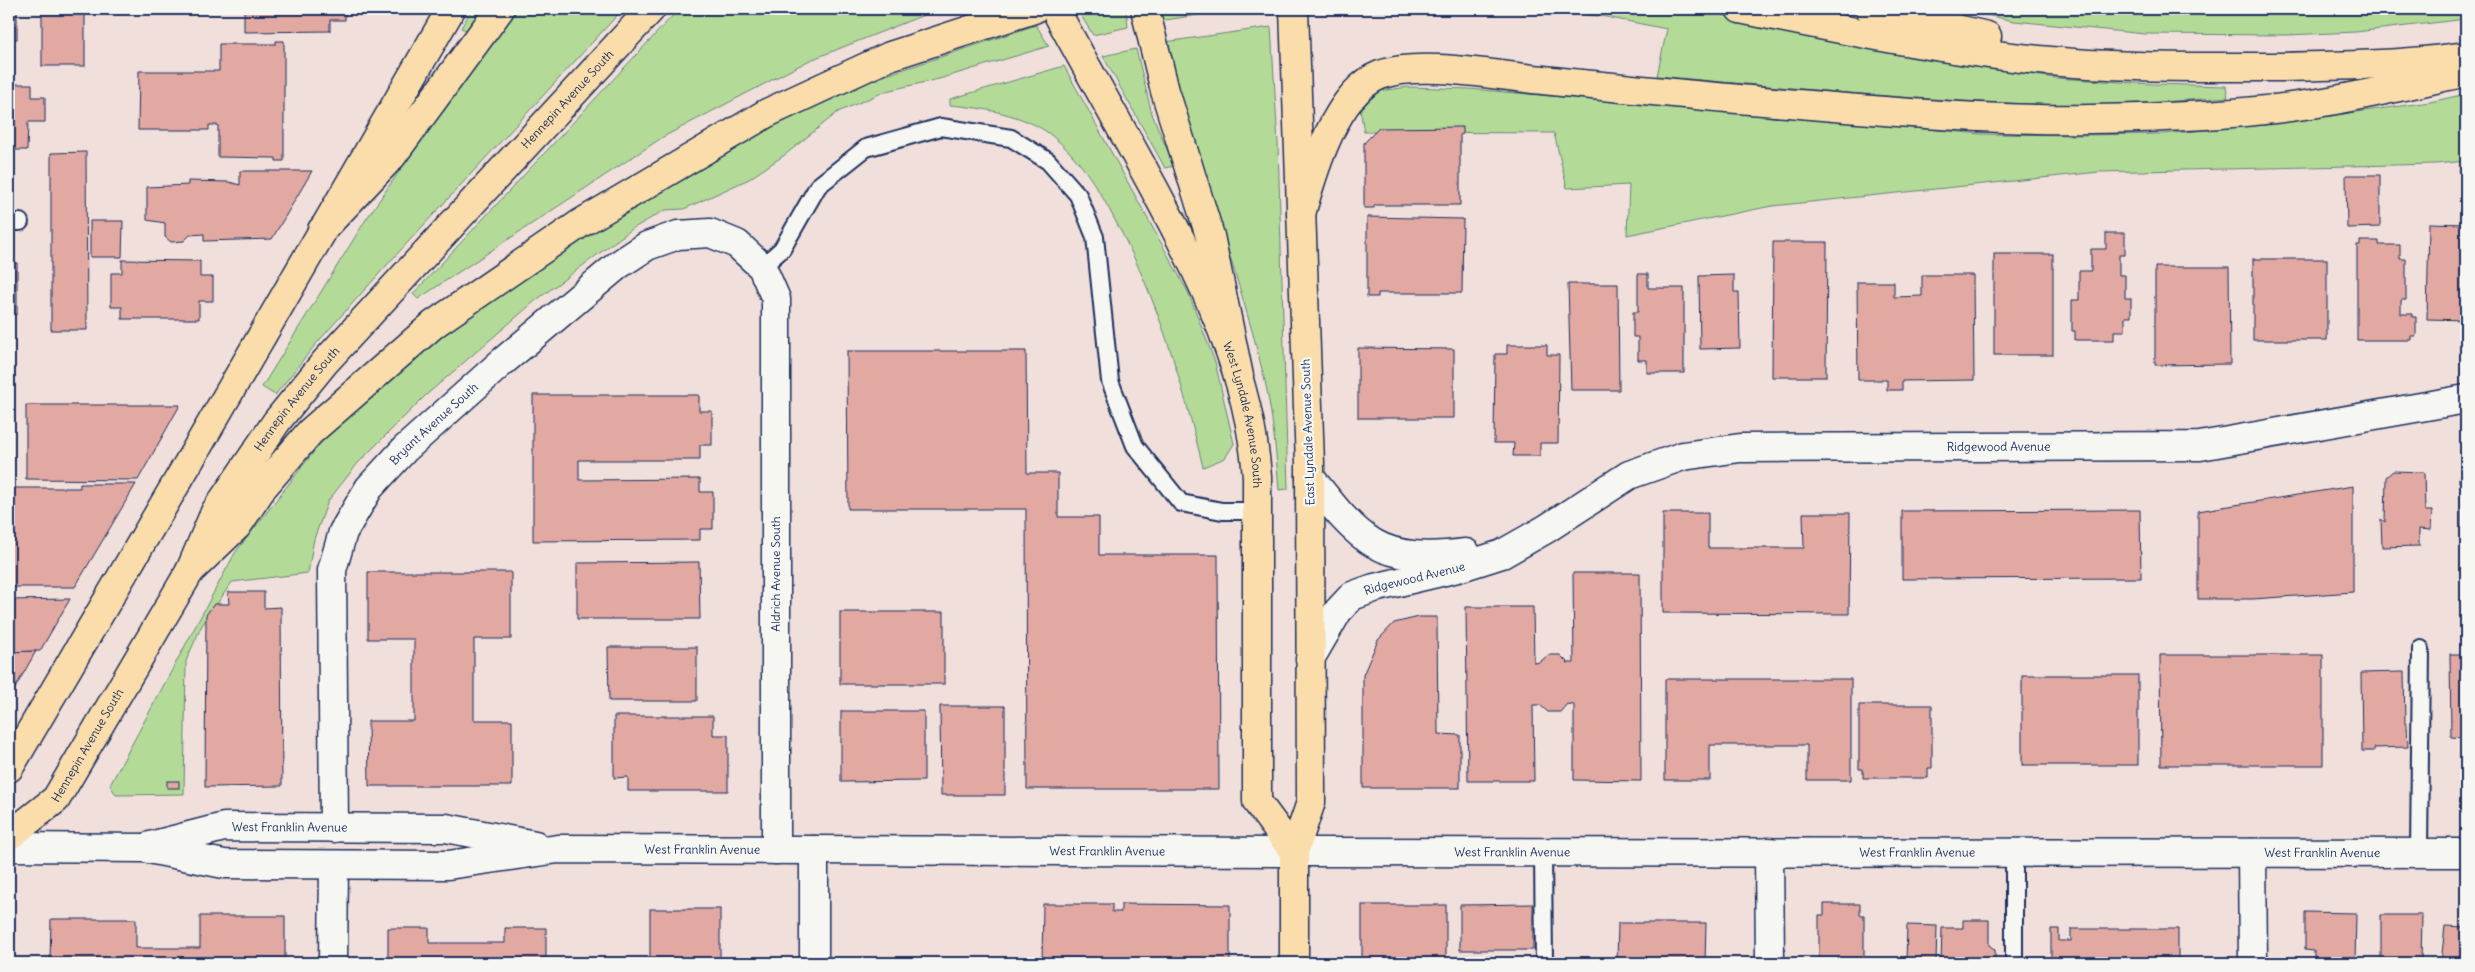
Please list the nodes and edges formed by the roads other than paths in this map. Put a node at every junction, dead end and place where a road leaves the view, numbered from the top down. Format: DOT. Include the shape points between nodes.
graph roads {
  1 [pos="451,9"];
  2 [pos="500,9"];
  3 [pos="651,9"];
  4 [pos="1034,9"];
  5 [pos="1055,9"];
  6 [pos="1145,9"];
  7 [pos="1294,9"];
  8 [pos="1740,9"];
  9 [pos="1870,9"];
  10 [pos="2466,56"];
  11 [pos="2208,66"];
  12 [pos="2466,72"];
  13 [pos="1301,214"];
  14 [pos="322,230"];
  15 [pos="762,267"];
  16 [pos="776,299"];
  17 [pos="1239,376"];
  18 [pos="2466,399"];
  19 [pos="1310,477"];
  20 [pos="1257,512"];
  21 [pos="1546,528"];
  22 [pos="190,571"];
  23 [pos="2421,649"];
  24 [pos="1310,659"];
  25 [pos="9,768"];
  26 [pos="334,828"];
  27 [pos="9,836"];
  28 [pos="9,847"];
  29 [pos="144,848"];
  30 [pos="558,849"];
  31 [pos="776,850"];
  32 [pos="814,850"];
  33 [pos="1294,852"];
  34 [pos="1543,852"];
  35 [pos="1769,852"];
  36 [pos="2014,852"];
  37 [pos="2252,853"];
  38 [pos="2420,853"];
  39 [pos="2466,853"];
  40 [pos="334,865"];
  41 [pos="333,963"];
  42 [pos="814,963"];
  43 [pos="1294,963"];
  44 [pos="1544,963"];
  45 [pos="1770,963"];
  46 [pos="2014,963"];
  47 [pos="2253,963"];
  1 -- 14 [label="main road"];
  2 -- 14 [label="main road" via="392,156"];
  3 -- 22 [label="main road, Hennepin Avenue South" via="295,398 215,512"];
  4 -- 22 [label="main road" via="890,56 767,113 582,223 434,324 310,432 263,487 237,526"];
  5 -- 17 [label="main road, West Lyndale Avenue South" via="1184,244"];
  6 -- 17 [label="main road" via="1165,91 1210,236"];
  7 -- 13 [label="main road, East Lyndale Avenue South"];
  8 -- 11 [label="main road" via="2012,57 2124,66"];
  9 -- 11 [label="main road" via="2039,48 2128,61"];
  10 -- 11 [label="main road" via="2402,63"];
  12 -- 13 [label="main road" via="2315,103 2149,118 2055,119 1726,98 1457,72 1402,70 1363,84 1346,105 1317,164"];
  13 -- 19 [label="main road, East Lyndale Avenue South"];
  14 -- 25 [label="main road"];
  15 -- 16 [label="street, Bryant Avenue South"];
  15 -- 20 [label="lane" via="782,248 818,186 866,148 941,127 1010,138 1048,161 1078,195 1095,237 1110,380 1135,446 1181,503 1222,512"];
  15 -- 26 [label="street, Bryant Avenue South" via="737,244 710,233 678,235 647,246 618,265 501,363 405,450 369,488 343,532 332,570"];
  16 -- 31 [label="street, Aldrich Avenue South"];
  17 -- 20 [label="main road, West Lyndale Avenue South" via="1253,434"];
  18 -- 21 [label="street, Ridgewood Avenue" via="2200,446 1740,448 1683,456 1629,475"];
  19 -- 21 [label="street, Ridgewood Avenue" via="1363,538 1388,551 1417,556 1472,553"];
  19 -- 24 [label="main road, East Lyndale Avenue South"];
  20 -- 33 [label="main road, West Lyndale Avenue South" via="1257,802"];
  21 -- 24 [label="street, Ridgewood Avenue" via="1488,559 1352,596 1338,611"];
  22 -- 27 [label="main road, Hennepin Avenue South" via="56,799"];
  23 -- 38 [label="lane"];
  24 -- 33 [label="main road, East Lyndale Avenue South" via="1311,802"];
  26 -- 29 [label="street, West Franklin Avenue" via="224,827"];
  26 -- 30 [label="street, West Franklin Avenue" via="446,828"];
  28 -- 29 [label="street, West Franklin Avenue"];
  29 -- 40 [label="street, West Franklin Avenue" via="224,864"];
  30 -- 31 [label="street, West Franklin Avenue"];
  30 -- 40 [label="street, West Franklin Avenue" via="448,865"];
  31 -- 32 [label="street, West Franklin Avenue"];
  32 -- 33 [label="street, West Franklin Avenue"];
  32 -- 42 [label="street"];
  33 -- 34 [label="street, West Franklin Avenue"];
  33 -- 43 [label="main road, East Lyndale Avenue South"];
  34 -- 35 [label="street, West Franklin Avenue"];
  34 -- 44 [label="lane"];
  35 -- 36 [label="street, West Franklin Avenue"];
  35 -- 45 [label="street"];
  36 -- 37 [label="street, West Franklin Avenue"];
  36 -- 46 [label="lane"];
  37 -- 38 [label="street, West Franklin Avenue"];
  37 -- 47 [label="street"];
  38 -- 39 [label="street, West Franklin Avenue"];
  40 -- 41 [label="street"];
}
